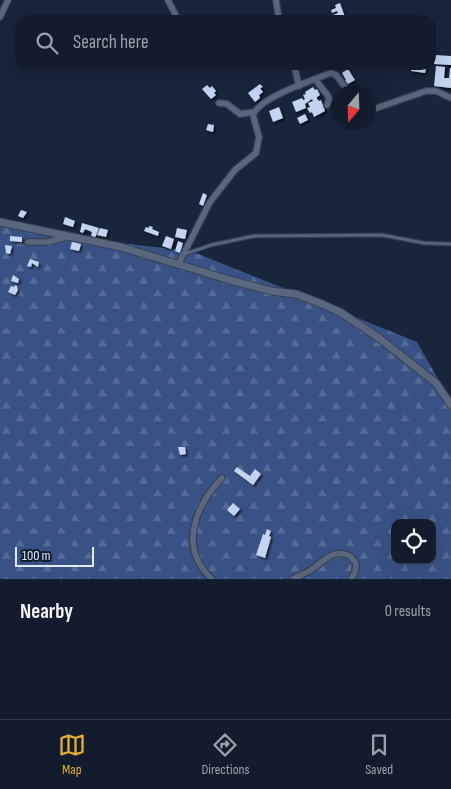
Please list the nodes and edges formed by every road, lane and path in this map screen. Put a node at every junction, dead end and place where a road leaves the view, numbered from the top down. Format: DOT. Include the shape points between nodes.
graph roads {
  1 [pos="8,0"];
  2 [pos="168,0"];
  3 [pos="276,0"];
  4 [pos="176,15"];
  5 [pos="278,15"];
  6 [pos="0,17"];
  7 [pos="295,70"];
  8 [pos="316,79"];
  9 [pos="343,85"];
  10 [pos="299,86"];
  11 [pos="451,98"];
  12 [pos="219,103"];
  13 [pos="327,105"];
  14 [pos="376,107"];
  15 [pos="254,112"];
  16 [pos="0,222"];
  17 [pos="71,235"];
  18 [pos="28,242"];
  19 [pos="451,244"];
  20 [pos="183,254"];
  21 [pos="178,265"];
  22 [pos="451,405"];
  23 [pos="222,478"];
  24 [pos="212,579"];
  25 [pos="293,579"];
  26 [pos="351,579"];
  1 -- 6 [label="street"];
  2 -- 4 [label="street"];
  3 -- 5 [label="street"];
  7 -- 10 [label="street"];
  8 -- 9 [label="street" via="331,73"];
  8 -- 10 [label="street"];
  8 -- 13 [label="street" via="328,96"];
  10 -- 15 [label="street" via="260,105"];
  11 -- 14 [label="street" via="436,91 426,91"];
  12 -- 15 [label="street" via="227,104 240,114"];
  15 -- 20 [label="street" via="260,137 256,153 235,170 210,202"];
  16 -- 17 [label="street"];
  17 -- 18 [label="street" via="48,242"];
  17 -- 21 [label="street"];
  19 -- 20 [label="lane" via="374,235 254,236"];
  20 -- 21 [label="street"];
  21 -- 22 [label="street" via="253,287 296,294 333,308 361,325 426,375"];
  23 -- 24 [label="street" via="200,507 194,536 196,557"];
  25 -- 26 [label="street" via="312,570 331,555 341,553 350,556 356,564"];
}
